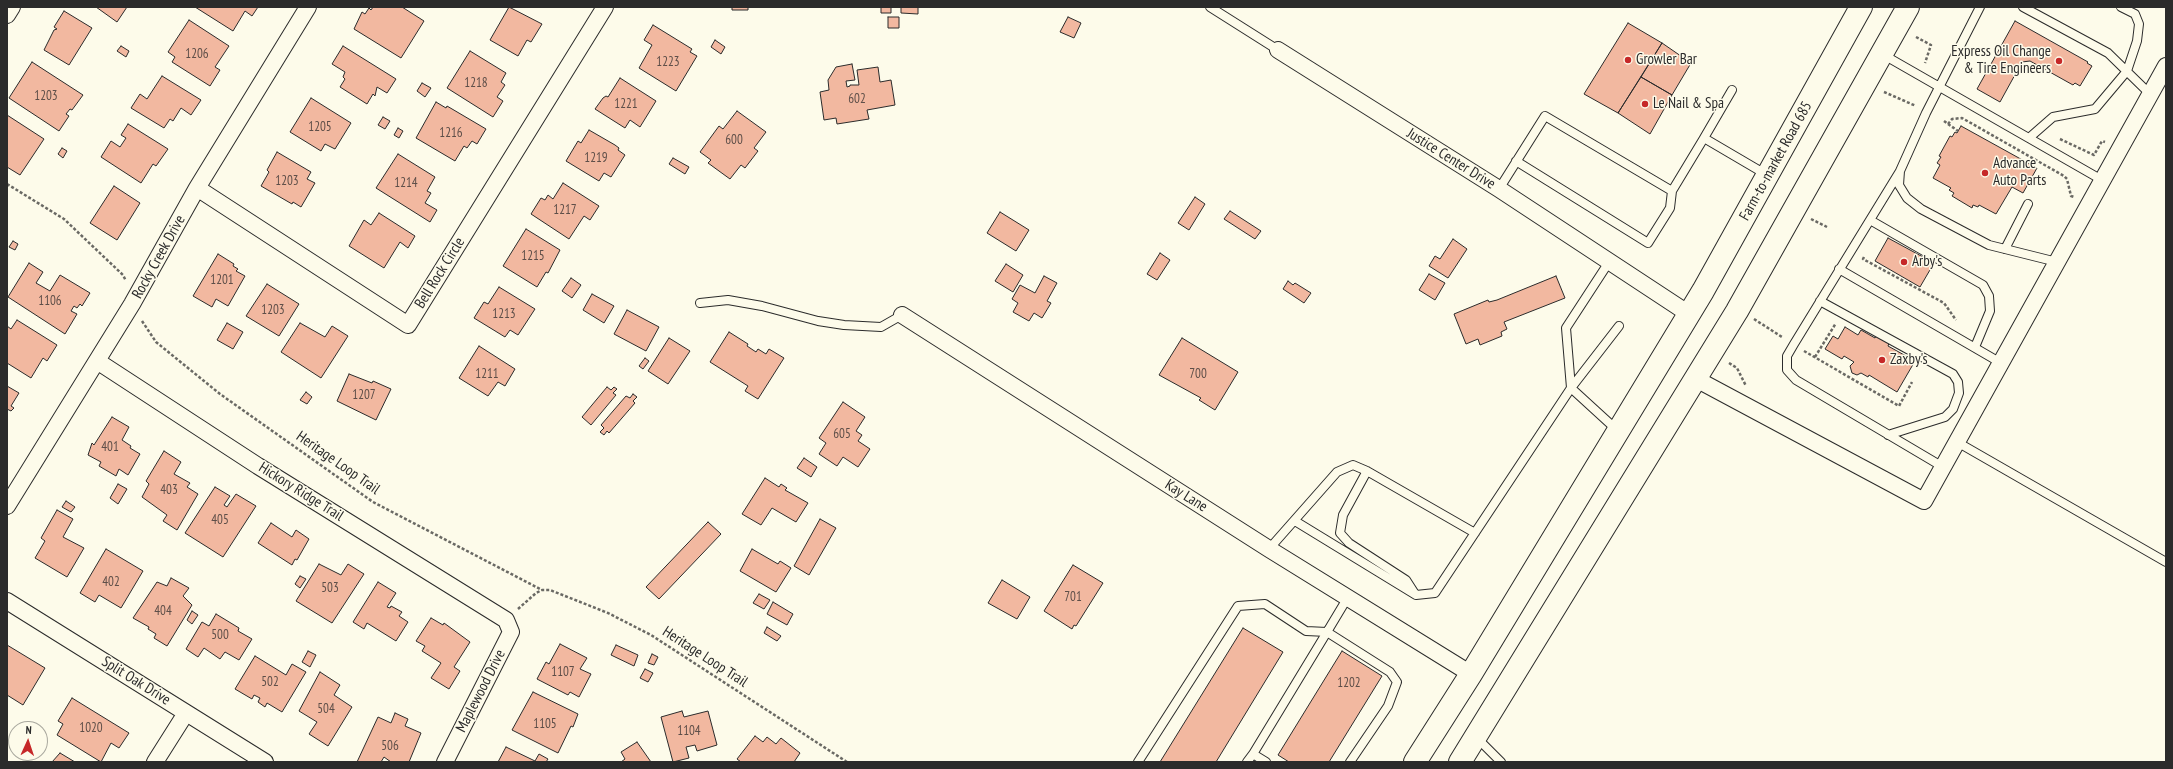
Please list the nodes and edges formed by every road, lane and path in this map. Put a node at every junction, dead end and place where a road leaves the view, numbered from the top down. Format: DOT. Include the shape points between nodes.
graph roads {
  1 [pos="12,7"];
  2 [pos="308,7"];
  3 [pos="605,7"];
  4 [pos="1210,7"];
  5 [pos="1861,7"];
  6 [pos="1908,7"];
  7 [pos="1980,7"];
  8 [pos="2023,7"];
  9 [pos="2121,7"];
  10 [pos="7,15"];
  11 [pos="1916,37"];
  12 [pos="1278,50"];
  13 [pos="1882,54"];
  14 [pos="1925,63"];
  15 [pos="2166,66"];
  16 [pos="2127,71"];
  17 [pos="1938,87"];
  18 [pos="1732,90"];
  19 [pos="1884,92"];
  20 [pos="2150,94"];
  21 [pos="1916,106"];
  22 [pos="1944,121"];
  23 [pos="1948,124"];
  24 [pos="1958,131"];
  25 [pos="1704,138"];
  26 [pos="2029,138"];
  27 [pos="2060,139"];
  28 [pos="2106,148"];
  29 [pos="1516,161"];
  30 [pos="1900,172"];
  31 [pos="1768,176"];
  32 [pos="2102,180"];
  33 [pos="7,184"];
  34 [pos="197,188"];
  35 [pos="1499,189"];
  36 [pos="1672,191"];
  37 [pos="2076,198"];
  38 [pos="2028,204"];
  39 [pos="1811,219"];
  40 [pos="1870,220"];
  41 [pos="1826,228"];
  42 [pos="2005,249"];
  43 [pos="1865,255"];
  44 [pos="1609,262"];
  45 [pos="2057,262"];
  46 [pos="1840,269"];
  47 [pos="123,275"];
  48 [pos="1820,300"];
  49 [pos="700,303"];
  50 [pos="1689,314"];
  51 [pos="902,315"];
  52 [pos="1754,319"];
  53 [pos="1839,319"];
  54 [pos="142,324"];
  55 [pos="1958,324"];
  56 [pos="1619,326"];
  57 [pos="1782,337"];
  58 [pos="1974,347"];
  59 [pos="1802,350"];
  60 [pos="1815,357"];
  61 [pos="97,361"];
  62 [pos="2001,363"];
  63 [pos="1696,379"];
  64 [pos="1912,382"];
  65 [pos="1571,388"];
  66 [pos="1618,432"];
  67 [pos="1888,435"];
  68 [pos="1957,442"];
  69 [pos="1943,467"];
  70 [pos="1367,471"];
  71 [pos="7,506"];
  72 [pos="1295,521"];
  73 [pos="1475,533"];
  74 [pos="1269,549"];
  75 [pos="2166,562"];
  76 [pos="542,590"];
  77 [pos="1416,596"];
  78 [pos="1348,597"];
  79 [pos="7,601"];
  80 [pos="506,620"];
  81 [pos="1327,632"];
  82 [pos="1471,674"];
  83 [pos="186,713"];
  84 [pos="1475,737"];
  85 [pos="1253,754"];
  86 [pos="155,762"];
  87 [pos="264,762"];
  88 [pos="445,762"];
  89 [pos="848,762"];
  90 [pos="1138,762"];
  91 [pos="1247,762"];
  92 [pos="1266,762"];
  93 [pos="1350,762"];
  94 [pos="1415,762"];
  95 [pos="1460,762"];
  96 [pos="1501,762"];
  1 -- 10 [label="street"];
  2 -- 34 [label="street, Rocky Creek Drive"];
  3 -- 34 [label="street, Bell Rock Circle" via="408,325"];
  4 -- 12 [label="lane, Justice Center Drive"];
  5 -- 31 [label="main road, Farm-to-market Road 685"];
  6 -- 13 [label="main road"];
  7 -- 17 [label="lane"];
  8 -- 16 [label="lane" via="2108,53"];
  9 -- 16 [label="lane" via="2134,14 2140,24"];
  11 -- 14 [label="path" via="1932,45"];
  12 -- 35 [label="street, Justice Center Drive"];
  13 -- 17 [label="lane"];
  13 -- 63 [label="main road" via="1738,311"];
  15 -- 20 [label="street"];
  16 -- 20 [label="lane"];
  16 -- 26 [label="lane" via="2095,109 2053,117"];
  17 -- 26 [label="lane"];
  17 -- 30 [label="lane"];
  18 -- 25 [label="lane"];
  19 -- 21 [label="path"];
  20 -- 32 [label="street"];
  22 -- 23 [label="path"];
  23 -- 24 [label="path"];
  23 -- 37 [label="path" via="1952,119 1962,118 2064,176 2071,196"];
  25 -- 31 [label="lane"];
  25 -- 36 [label="lane"];
  26 -- 32 [label="lane"];
  27 -- 28 [label="path" via="2090,155 2094,155 2102,141 2108,144"];
  29 -- 35 [label="lane"];
  29 -- 36 [label="lane" via="1546,116"];
  29 -- 36 [label="lane" via="1648,243 1670,208"];
  30 -- 40 [label="lane"];
  30 -- 42 [label="lane" via="1899,185 1906,198 1921,209 1989,245"];
  31 -- 50 [label="main road, Farm-to-market Road 685"];
  32 -- 45 [label="street"];
  33 -- 47 [label="path" via="64,219"];
  34 -- 61 [label="street, Rocky Creek Drive" via="134,301"];
  35 -- 44 [label="street, Justice Center Drive"];
  38 -- 42 [label="lane"];
  39 -- 41 [label="path"];
  40 -- 46 [label="lane"];
  40 -- 58 [label="lane" via="1983,285 1989,296 1990,311"];
  42 -- 45 [label="lane"];
  43 -- 55 [label="path" via="1863,259 1944,303"];
  44 -- 50 [label="street, Justice Center Drive"];
  44 -- 65 [label="lane" via="1566,328"];
  45 -- 62 [label="street"];
  46 -- 48 [label="lane"];
  46 -- 58 [label="lane"];
  48 -- 67 [label="lane" via="1788,356 1786,370 1796,380"];
  48 -- 67 [label="lane" via="1953,374 1958,382 1959,393 1952,409 1945,417"];
  49 -- 51 [label="lane" via="728,300 844,326 881,327"];
  50 -- 66 [label="main road, Farm-to-market Road 685"];
  51 -- 74 [label="street, Kay Lane"];
  52 -- 57 [label="path"];
  53 -- 60 [label="path"];
  54 -- 76 [label="path, Heritage Loop Trail" via="156,342 220,394 373,502"];
  56 -- 65 [label="lane"];
  58 -- 62 [label="lane"];
  59 -- 60 [label="path"];
  60 -- 64 [label="path" via="1899,406"];
  61 -- 71 [label="street, Rocky Creek Drive"];
  61 -- 80 [label="street, Hickory Ridge Trail" via="258,466"];
  62 -- 68 [label="street"];
  63 -- 69 [label="street" via="1924,501"];
  63 -- 84 [label="main road"];
  65 -- 66 [label="lane"];
  65 -- 73 [label="lane"];
  66 -- 82 [label="main road, Farm-to-market Road 685"];
  67 -- 69 [label="lane"];
  68 -- 69 [label="street"];
  68 -- 75 [label="lane"];
  70 -- 72 [label="lane" via="1353,465 1337,472"];
  70 -- 73 [label="lane"];
  70 -- 77 [label="lane" via="1343,515 1340,533 1349,543 1406,580"];
  72 -- 74 [label="lane"];
  72 -- 77 [label="lane"];
  73 -- 77 [label="lane" via="1435,593"];
  74 -- 78 [label="street, Kay Lane"];
  76 -- 80 [label="path"];
  76 -- 89 [label="path, Heritage Loop Trail" via="550,590 608,613 651,635"];
  78 -- 81 [label="lane"];
  78 -- 82 [label="street, Kay Lane"];
  79 -- 83 [label="street, Split Oak Drive"];
  80 -- 88 [label="street, Maplewood Drive" via="511,632"];
  81 -- 85 [label="lane"];
  81 -- 90 [label="lane" via="1306,631 1264,604 1238,606"];
  81 -- 93 [label="lane" via="1390,672 1397,682 1388,706"];
  82 -- 94 [label="main road, Farm-to-market Road 685"];
  83 -- 86 [label="street"];
  83 -- 87 [label="street, Split Oak Drive"];
  84 -- 95 [label="main road"];
  84 -- 96 [label="lane"];
  85 -- 91 [label="lane"];
  85 -- 92 [label="lane"];
}
